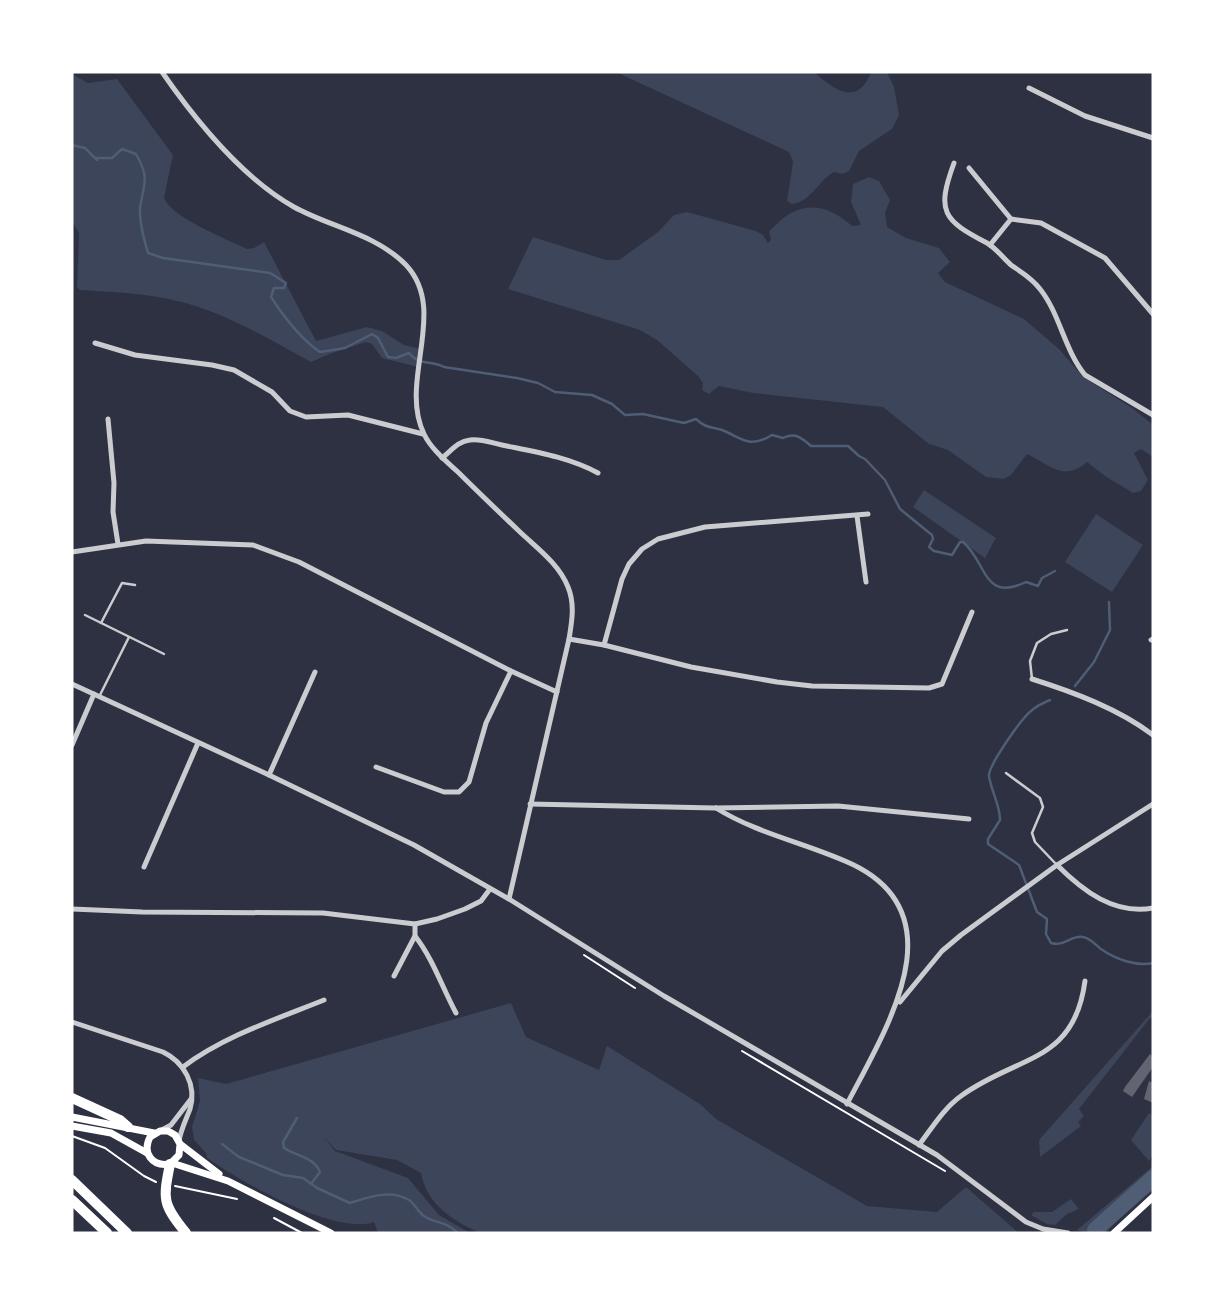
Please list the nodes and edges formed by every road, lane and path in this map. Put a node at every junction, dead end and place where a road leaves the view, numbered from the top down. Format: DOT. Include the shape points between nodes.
graph roads {
  1 [pos="162,72"];
  2 [pos="1029,88"];
  3 [pos="1153,138"];
  4 [pos="954,163"];
  5 [pos="969,168"];
  6 [pos="1011,219"];
  7 [pos="990,245"];
  8 [pos="1153,314"];
  9 [pos="94,343"];
  10 [pos="1153,415"];
  11 [pos="108,419"];
  12 [pos="424,434"];
  13 [pos="442,458"];
  14 [pos="598,473"];
  15 [pos="868,514"];
  16 [pos="857,516"];
  17 [pos="118,544"];
  18 [pos="72,552"];
  19 [pos="866,582"];
  20 [pos="135,585"];
  21 [pos="972,612"];
  22 [pos="85,615"];
  23 [pos="101,623"];
  24 [pos="1067,630"];
  25 [pos="128,637"];
  26 [pos="569,639"];
  27 [pos="604,645"];
  28 [pos="164,654"];
  29 [pos="510,671"];
  30 [pos="315,672"];
  31 [pos="1032,679"];
  32 [pos="72,684"];
  33 [pos="557,692"];
  34 [pos="96,695"];
  35 [pos="1153,735"];
  36 [pos="198,743"];
  37 [pos="72,745"];
  38 [pos="376,766"];
  39 [pos="1006,773"];
  40 [pos="270,775"];
  41 [pos="530,804"];
  42 [pos="1153,804"];
  43 [pos="715,808"];
  44 [pos="969,818"];
  45 [pos="1057,865"];
  46 [pos="144,867"];
  47 [pos="490,889"];
  48 [pos="509,899"];
  49 [pos="1153,908"];
  50 [pos="72,909"];
  51 [pos="415,924"];
  52 [pos="415,936"];
  53 [pos="580,953"];
  54 [pos="394,975"];
  55 [pos="1085,981"];
  56 [pos="639,990"];
  57 [pos="324,1000"];
  58 [pos="898,1004"];
  59 [pos="456,1013"];
  60 [pos="72,1022"];
  61 [pos="743,1051"];
  62 [pos="183,1067"];
  63 [pos="72,1098"];
  64 [pos="191,1098"];
  65 [pos="847,1104"];
  66 [pos="72,1117"];
  67 [pos="72,1126"];
  68 [pos="128,1127"];
  69 [pos="157,1132"];
  70 [pos="72,1136"];
  71 [pos="180,1143"];
  72 [pos="919,1145"];
  73 [pos="147,1153"];
  74 [pos="171,1163"];
  75 [pos="948,1173"];
  76 [pos="72,1180"];
  77 [pos="228,1181"];
  78 [pos="165,1184"];
  79 [pos="176,1186"];
  80 [pos="1153,1197"];
  81 [pos="237,1199"];
  82 [pos="72,1200"];
  83 [pos="274,1218"];
  84 [pos="328,1232"];
  85 [pos="107,1233"];
  86 [pos="127,1233"];
  87 [pos="186,1233"];
  88 [pos="302,1233"];
  89 [pos="1068,1233"];
  90 [pos="1114,1233"];
  1 -- 12 [label="street" via="237,164 268,192 391,251 407,266 422,297 417,398"];
  2 -- 3 [label="street" via="1085,116"];
  4 -- 7 [label="street" via="944,205 968,235"];
  5 -- 6 [label="street"];
  6 -- 7 [label="street"];
  6 -- 8 [label="street" via="1041,223 1105,258"];
  7 -- 10 [label="street" via="1045,295 1076,365 1085,375"];
  9 -- 12 [label="street" via="135,355 234,370 272,392 296,414 317,418 348,415"];
  11 -- 17 [label="street"];
  12 -- 13 [label="street"];
  13 -- 14 [label="street" via="458,444 480,440 548,454"];
  13 -- 26 [label="street" via="555,565 569,590 573,614"];
  15 -- 16 [label="street"];
  16 -- 19 [label="street"];
  16 -- 27 [label="street" via="705,527 658,539 629,564"];
  17 -- 18 [label="street"];
  17 -- 29 [label="street" via="229,543 272,551"];
  20 -- 23 [label="lane" via="122,583"];
  21 -- 27 [label="street" via="942,684 929,688 777,682"];
  22 -- 23 [label="lane"];
  23 -- 25 [label="lane"];
  24 -- 31 [label="lane" via="1037,643 1030,661"];
  25 -- 28 [label="lane"];
  25 -- 34 [label="lane"];
  26 -- 27 [label="street"];
  26 -- 33 [label="street"];
  29 -- 33 [label="street"];
  29 -- 38 [label="street" via="462,791 444,792"];
  30 -- 40 [label="street"];
  31 -- 35 [label="street" via="1120,715"];
  32 -- 34 [label="street"];
  33 -- 41 [label="street"];
  34 -- 36 [label="street"];
  34 -- 37 [label="street"];
  36 -- 40 [label="street"];
  36 -- 46 [label="street"];
  39 -- 45 [label="lane" via="1040,799 1042,807 1032,833"];
  40 -- 47 [label="street" via="414,845"];
  41 -- 43 [label="street"];
  41 -- 48 [label="street"];
  42 -- 45 [label="street"];
  43 -- 44 [label="street" via="838,806"];
  43 -- 58 [label="street" via="737,821 848,862 888,890 907,924 909,943"];
  45 -- 49 [label="street" via="1102,900 1132,909"];
  45 -- 58 [label="street" via="942,951"];
  47 -- 48 [label="street"];
  47 -- 51 [label="street" via="481,901 465,909"];
  48 -- 65 [label="street"];
  50 -- 51 [label="street" via="323,914"];
  51 -- 52 [label="street"];
  52 -- 54 [label="street"];
  52 -- 59 [label="street" via="434,964"];
  53 -- 56 [label="path"];
  55 -- 72 [label="street" via="1082,1005 1062,1038 960,1096"];
  57 -- 62 [label="street" via="247,1032"];
  58 -- 65 [label="street"];
  60 -- 62 [label="street" via="163,1052"];
  61 -- 75 [label="path"];
  62 -- 64 [label="street"];
  63 -- 68 [label="highway"];
  64 -- 69 [label="street" via="171,1125"];
  64 -- 71 [label="street"];
  65 -- 72 [label="street"];
  66 -- 68 [label="main road"];
  67 -- 73 [label="main road" via="111,1133"];
  68 -- 69 [label="main road"];
  69 -- 71 [label="main road" via="168,1131"];
  69 -- 73 [label="main road" via="147,1142"];
  70 -- 78 [label="path" via="105,1149 144,1176"];
  71 -- 74 [label="main road" via="179,1155"];
  71 -- 77 [label="main road"];
  72 -- 89 [label="street" via="1026,1222"];
  73 -- 74 [label="main road" via="153,1162"];
  74 -- 77 [label="main road"];
  74 -- 78 [label="highway"];
  76 -- 86 [label="highway"];
  77 -- 84 [label="main road"];
  78 -- 87 [label="highway" via="171,1214"];
  79 -- 81 [label="path"];
  80 -- 90 [label="main road"];
  82 -- 85 [label="highway"];
  83 -- 88 [label="path"];
}
